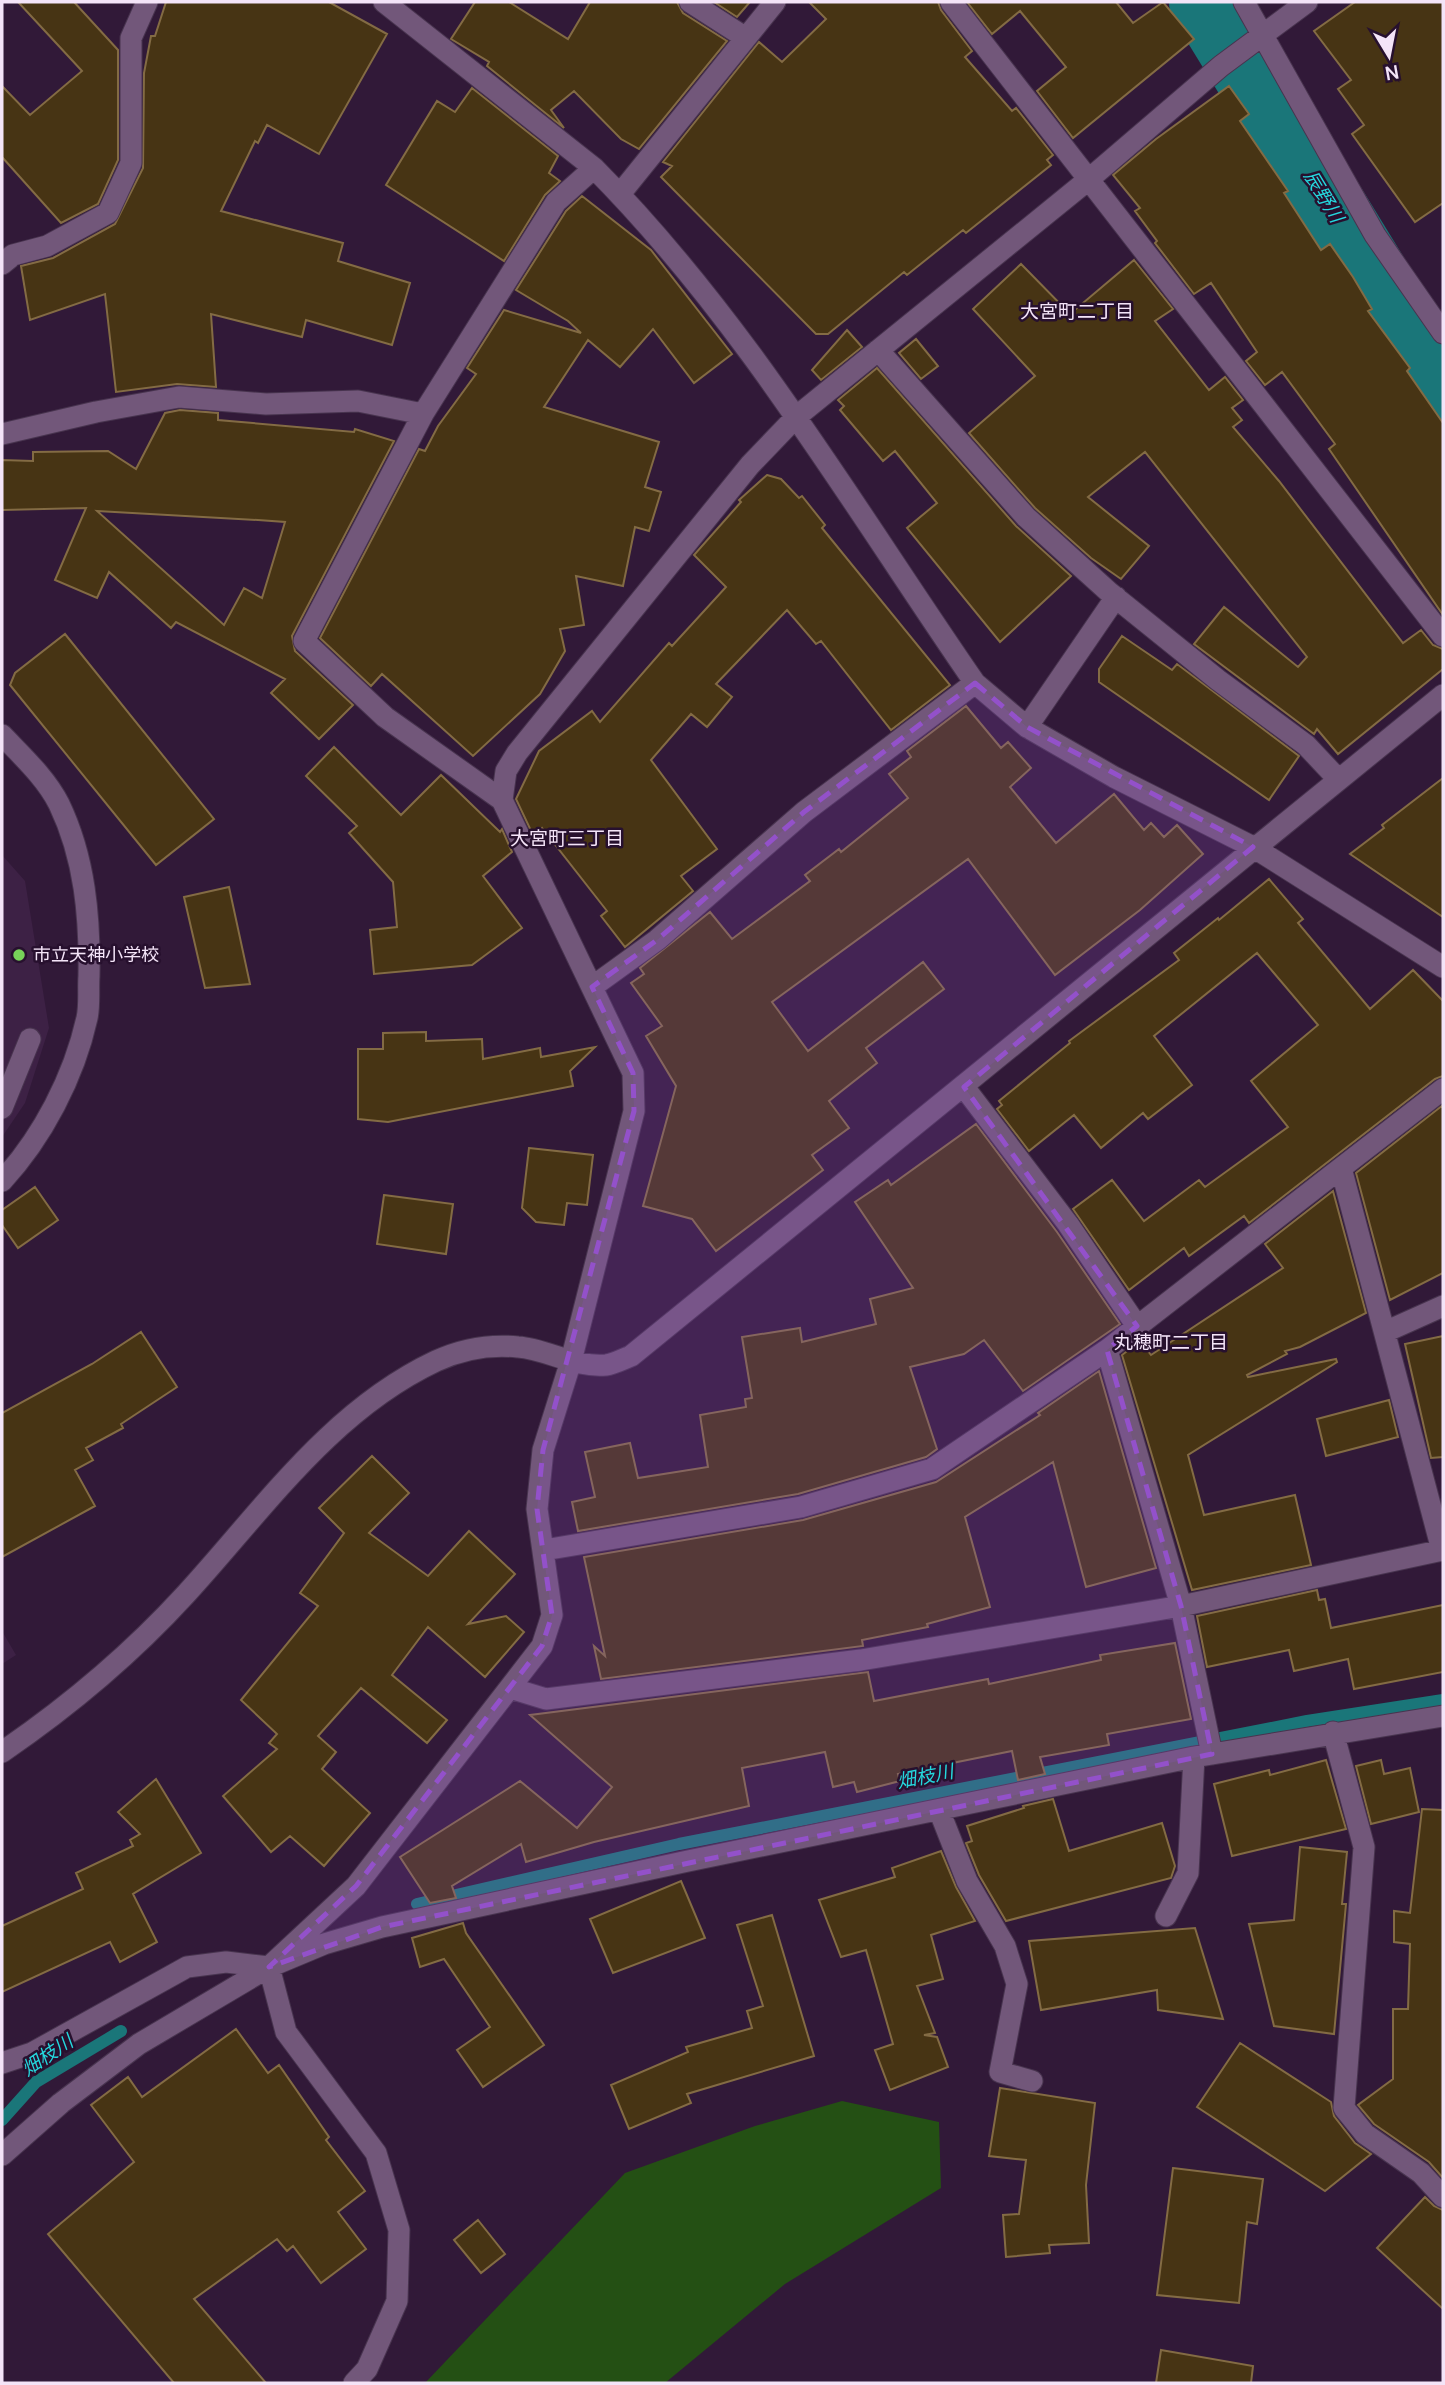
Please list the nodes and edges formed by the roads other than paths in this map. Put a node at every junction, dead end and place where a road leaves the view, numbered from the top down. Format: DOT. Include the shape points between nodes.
graph roads {
  1 [pos="146,2"];
  2 [pos="384,2"];
  3 [pos="690,2"];
  4 [pos="775,2"];
  5 [pos="951,2"];
  6 [pos="1244,2"];
  7 [pos="1307,2"];
  8 [pos="746,38"];
  9 [pos="1256,40"];
  10 [pos="594,168"];
  11 [pos="1088,180"];
  12 [pos="620,194"];
  13 [pos="2,264"];
  14 [pos="1443,333"];
  15 [pos="877,350"];
  16 [pos="423,414"];
  17 [pos="796,417"];
  18 [pos="2,433"];
  19 [pos="1116,597"];
  20 [pos="1443,636"];
  21 [pos="975,683"];
  22 [pos="1443,695"];
  23 [pos="1027,727"];
  24 [pos="2,734"];
  25 [pos="1338,779"];
  26 [pos="502,800"];
  27 [pos="1253,847"];
  28 [pos="1443,967"];
  29 [pos="592,987"];
  30 [pos="30,1039"];
  31 [pos="964,1087"];
  32 [pos="1443,1089"];
  33 [pos="2,1108"];
  34 [pos="1341,1168"];
  35 [pos="2,1181"];
  36 [pos="1443,1306"];
  37 [pos="1137,1326"];
  38 [pos="1385,1332"];
  39 [pos="1107,1350"];
  40 [pos="571,1361"];
  41 [pos="544,1550"];
  42 [pos="1443,1550"];
  43 [pos="1181,1606"];
  44 [pos="510,1688"];
  45 [pos="1443,1716"];
  46 [pos="1333,1732"];
  47 [pos="1206,1745"];
  48 [pos="2,1752"];
  49 [pos="939,1810"];
  50 [pos="1166,1916"];
  51 [pos="269,1967"];
  52 [pos="2,2063"];
  53 [pos="1032,2081"];
  54 [pos="2,2155"];
  55 [pos="1443,2197"];
  56 [pos="354,2383"];
  1 -- 13 [label="street" via="131,38 131,163 108,213"];
  2 -- 10 [label="street"];
  3 -- 8 [label="street"];
  4 -- 8 [label="street"];
  5 -- 11 [label="street"];
  6 -- 9 [label="street"];
  7 -- 9 [label="street"];
  8 -- 12 [label="street"];
  9 -- 11 [label="street"];
  9 -- 14 [label="street" via="1375,235"];
  10 -- 12 [label="street"];
  10 -- 16 [label="street" via="556,202"];
  11 -- 15 [label="street"];
  11 -- 20 [label="street"];
  12 -- 17 [label="street" via="739,337"];
  15 -- 17 [label="street"];
  15 -- 19 [label="street" via="1026,517"];
  16 -- 18 [label="street" via="358,401 266,404 179,397"];
  16 -- 26 [label="street" via="304,641 386,717"];
  17 -- 21 [label="street"];
  17 -- 26 [label="street" via="750,465 517,752 506,771"];
  19 -- 23 [label="street"];
  19 -- 25 [label="street" via="1306,745"];
  21 -- 23 [label="street"];
  21 -- 29 [label="street" via="804,812 657,940"];
  22 -- 25 [label="street"];
  23 -- 27 [label="street"];
  24 -- 35 [label="street" via="58,802 83,876 90,930 88,1017 64,1086"];
  25 -- 27 [label="street"];
  26 -- 29 [label="street"];
  27 -- 28 [label="street"];
  27 -- 31 [label="street"];
  29 -- 40 [label="street" via="633,1073 634,1111"];
  30 -- 33 [label="street"];
  31 -- 37 [label="street" via="1068,1224"];
  31 -- 40 [label="street" via="631,1356 606,1365"];
  32 -- 34 [label="street"];
  34 -- 37 [label="street"];
  34 -- 38 [label="street"];
  36 -- 38 [label="street"];
  37 -- 39 [label="street"];
  38 -- 42 [label="street"];
  39 -- 41 [label="street" via="932,1469 802,1507"];
  39 -- 43 [label="street"];
  40 -- 41 [label="street" via="543,1450 537,1509"];
  40 -- 48 [label="street" via="519,1347 472,1347 436,1361 376,1395 329,1433 184,1596 122,1657"];
  41 -- 44 [label="street" via="552,1615 542,1646"];
  42 -- 43 [label="street"];
  43 -- 44 [label="street" via="861,1660 574,1696 546,1699"];
  43 -- 47 [label="street"];
  44 -- 51 [label="street" via="356,1886"];
  45 -- 46 [label="street"];
  46 -- 47 [label="street"];
  46 -- 55 [label="street" via="1364,1847 1344,2108 1365,2134 1421,2173"];
  47 -- 49 [label="street"];
  47 -- 50 [label="street" via="1188,1873"];
  49 -- 51 [label="street" via="382,1927"];
  49 -- 53 [label="street" via="967,1881 1005,1946 1017,1984 1000,2072"];
  51 -- 52 [label="street" via="226,1962 187,1967 32,2053"];
  51 -- 54 [label="street" via="139,2044"];
  51 -- 56 [label="street" via="286,2032 376,2153 400,2230 397,2301 367,2369"];
}
